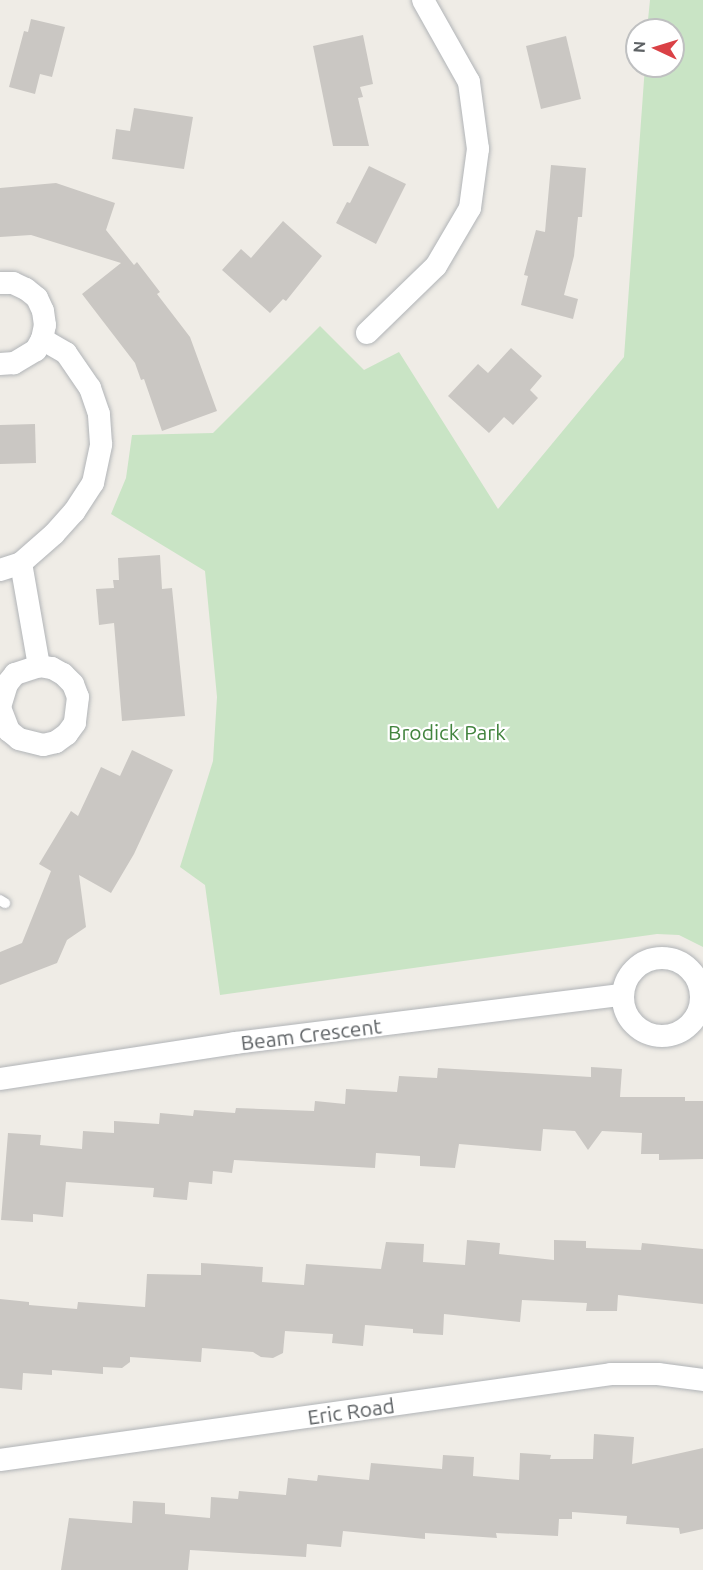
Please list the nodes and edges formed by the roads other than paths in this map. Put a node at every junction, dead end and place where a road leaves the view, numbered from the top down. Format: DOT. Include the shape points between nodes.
graph roads {
  1 [pos="423,0"];
  2 [pos="0,283"];
  3 [pos="367,333"];
  4 [pos="42,339"];
  5 [pos="0,364"];
  6 [pos="10,567"];
  7 [pos="39,666"];
  8 [pos="0,707"];
  9 [pos="622,995"];
  10 [pos="0,1079"];
  11 [pos="703,1380"];
  12 [pos="0,1460"];
  1 -- 3 [label="street" via="470,82 478,149 470,208 436,266"];
  2 -- 4 [label="street" via="26,289 37,298 45,325"];
  4 -- 5 [label="street" via="26,358"];
  4 -- 6 [label="street" via="66,353 90,388 99,414 101,444 93,483 74,512 54,534"];
  6 -- 7 [label="street"];
  7 -- 8 [label="street" via="15,674 7,684"];
  7 -- 8 [label="street" via="52,668 73,684 79,710 67,734 49,744 30,744 9,731"];
  9 -- 10 [label="street, Beam Crescent" via="235,1043"];
  11 -- 12 [label="street, Eric Road" via="658,1374 611,1374"];
}
